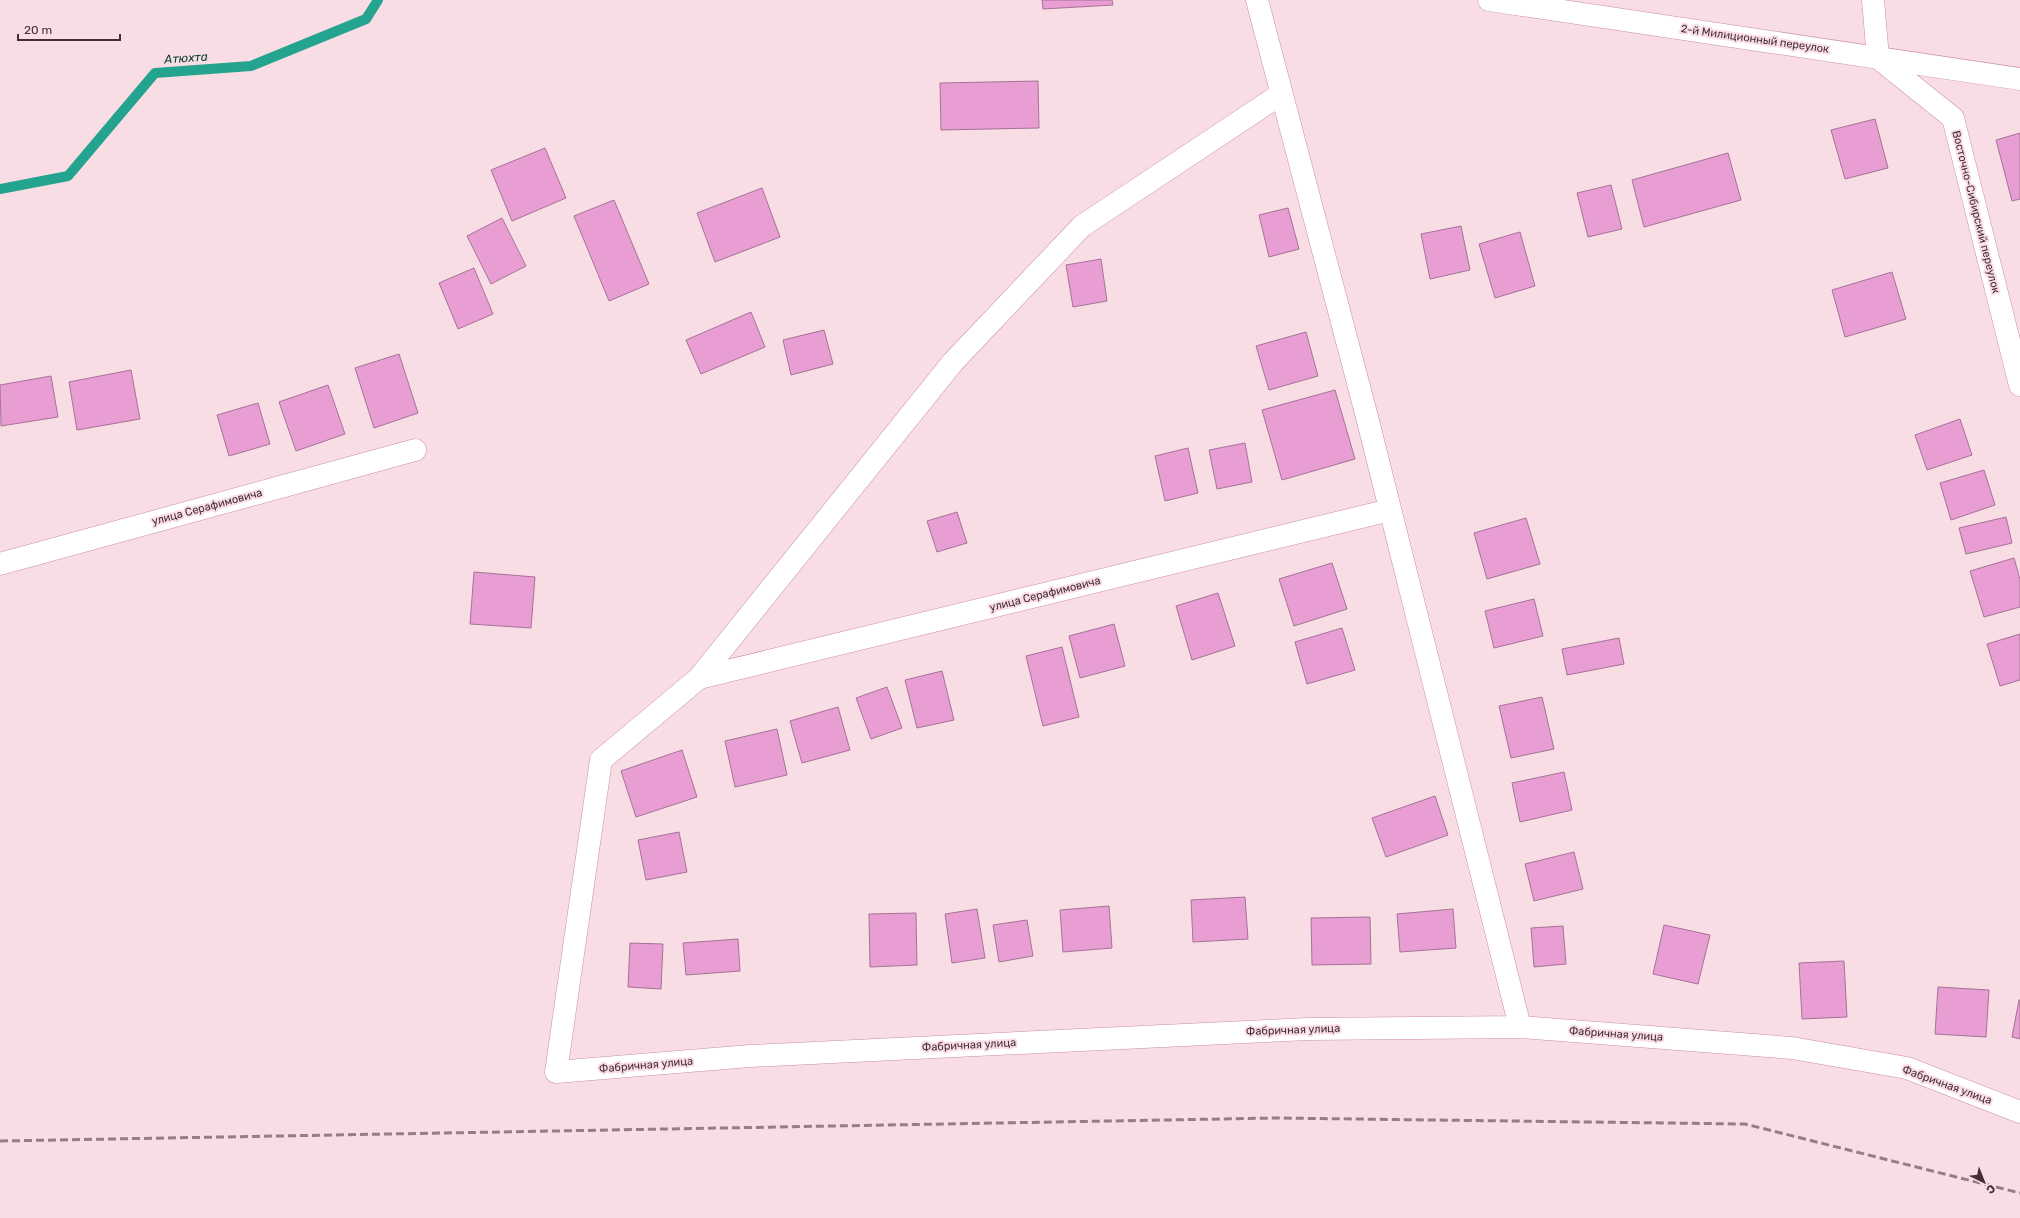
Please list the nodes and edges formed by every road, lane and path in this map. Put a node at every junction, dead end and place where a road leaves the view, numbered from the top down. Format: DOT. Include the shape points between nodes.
graph roads {
  1 [pos="1257,0"];
  2 [pos="1489,0"];
  3 [pos="1873,0"];
  4 [pos="1878,58"];
  5 [pos="2020,79"];
  6 [pos="1282,94"];
  7 [pos="2020,385"];
  8 [pos="415,450"];
  9 [pos="1390,510"];
  10 [pos="0,564"];
  11 [pos="699,678"];
  12 [pos="1520,1027"];
  13 [pos="2020,1112"];
  1 -- 6 [label="street"];
  2 -- 4 [label="street, 2-й Милиционный переулок"];
  3 -- 4 [label="street"];
  4 -- 5 [label="street, 2-й Милиционный переулок"];
  4 -- 7 [label="street, Восточно-Сибирский переулок" via="1953,118"];
  6 -- 9 [label="street"];
  6 -- 11 [label="street" via="1082,226 953,362"];
  8 -- 10 [label="street, улица Серафимовича"];
  9 -- 11 [label="street, улица Серафимовича"];
  9 -- 12 [label="street"];
  11 -- 12 [label="street, Фабричная улица" via="600,760 556,1072 750,1056 1308,1029"];
  12 -- 13 [label="street, Фабричная улица" via="1792,1048 1907,1068"];
}
